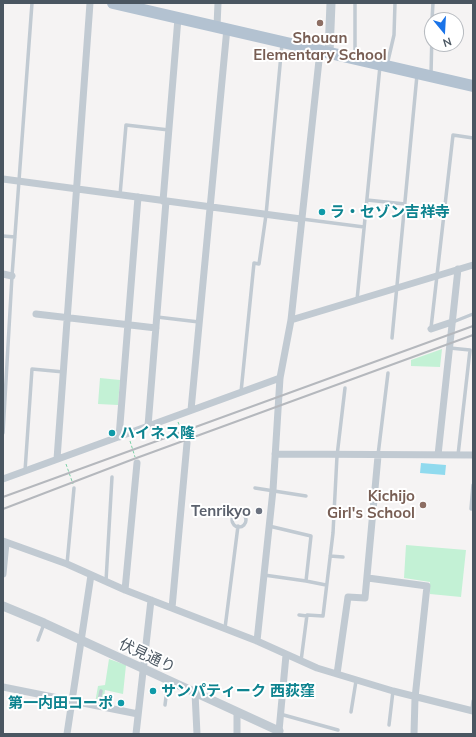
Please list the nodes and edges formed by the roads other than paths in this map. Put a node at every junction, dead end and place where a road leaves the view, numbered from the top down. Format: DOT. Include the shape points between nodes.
graph roads {
  1 [pos="32,3"];
  2 [pos="90,3"];
  3 [pos="112,3"];
  4 [pos="218,3"];
  5 [pos="331,3"];
  6 [pos="355,3"];
  7 [pos="395,3"];
  8 [pos="146,7"];
  9 [pos="178,18"];
  10 [pos="222,27"];
  11 [pos="282,41"];
  12 [pos="325,52"];
  13 [pos="432,52"];
  14 [pos="354,59"];
  15 [pos="383,67"];
  16 [pos="417,74"];
  17 [pos="431,77"];
  18 [pos="473,86"];
  19 [pos="169,130"];
  20 [pos="473,138"];
  21 [pos="3,179"];
  22 [pos="19,181"];
  23 [pos="77,189"];
  24 [pos="120,195"];
  25 [pos="138,197"];
  26 [pos="367,200"];
  27 [pos="165,201"];
  28 [pos="405,204"];
  29 [pos="210,207"];
  30 [pos="266,215"];
  31 [pos="301,219"];
  32 [pos="364,227"];
  33 [pos="3,236"];
  34 [pos="15,237"];
  35 [pos="473,265"];
  36 [pos="458,269"];
  37 [pos="3,274"];
  38 [pos="12,276"];
  39 [pos="436,276"];
  40 [pos="397,288"];
  41 [pos="357,300"];
  42 [pos="36,314"];
  43 [pos="473,314"];
  44 [pos="157,317"];
  45 [pos="68,318"];
  46 [pos="291,320"];
  47 [pos="199,322"];
  48 [pos="452,322"];
  49 [pos="128,325"];
  50 [pos="156,328"];
  51 [pos="431,329"];
  52 [pos="392,338"];
  53 [pos="448,348"];
  54 [pos="64,372"];
  55 [pos="388,373"];
  56 [pos="280,378"];
  57 [pos="345,388"];
  58 [pos="241,392"];
  59 [pos="191,410"];
  60 [pos="148,426"];
  61 [pos="3,433"];
  62 [pos="119,437"];
  63 [pos="187,443"];
  64 [pos="275,454"];
  65 [pos="438,455"];
  66 [pos="458,455"];
  67 [pos="473,455"];
  68 [pos="337,456"];
  69 [pos="378,456"];
  70 [pos="61,458"];
  71 [pos="136,463"];
  72 [pos="25,471"];
  73 [pos="112,477"];
  74 [pos="3,479"];
  75 [pos="473,485"];
  76 [pos="74,488"];
  77 [pos="255,488"];
  78 [pos="273,490"];
  79 [pos="306,496"];
  80 [pos="471,509"];
  81 [pos="238,526"];
  82 [pos="269,526"];
  83 [pos="4,542"];
  84 [pos="330,556"];
  85 [pos="343,557"];
  86 [pos="67,564"];
  87 [pos="3,574"];
  88 [pos="91,575"];
  89 [pos="264,575"];
  90 [pos="368,578"];
  91 [pos="106,581"];
  92 [pos="306,581"];
  93 [pos="326,585"];
  94 [pos="125,590"];
  95 [pos="151,600"];
  96 [pos="3,606"];
  97 [pos="172,608"];
  98 [pos="299,615"];
  99 [pos="307,616"];
  100 [pos="44,623"];
  101 [pos="225,628"];
  102 [pos="38,640"];
  103 [pos="81,641"];
  104 [pos="257,641"];
  105 [pos="286,655"];
  106 [pos="301,662"];
  107 [pos="142,669"];
  108 [pos="337,674"];
  109 [pos="168,681"];
  110 [pos="356,681"];
  111 [pos="3,687"];
  112 [pos="101,691"];
  113 [pos="393,691"];
  114 [pos="195,693"];
  115 [pos="416,698"];
  116 [pos="72,700"];
  117 [pos="473,701"];
  118 [pos="165,705"];
  119 [pos="98,706"];
  120 [pos="472,711"];
  121 [pos="237,712"];
  122 [pos="351,712"];
  123 [pos="138,714"];
  124 [pos="280,714"];
  125 [pos="389,725"];
  126 [pos="338,730"];
  127 [pos="278,732"];
  128 [pos="67,734"];
  129 [pos="136,734"];
  130 [pos="197,734"];
  131 [pos="237,734"];
  132 [pos="414,734"];
  1 -- 22 [label="lane"];
  2 -- 23 [label="street"];
  3 -- 8 [label="main road"];
  4 -- 10 [label="street"];
  5 -- 12 [label="street"];
  6 -- 14 [label="lane"];
  7 -- 15 [label="lane" via="394,35"];
  8 -- 9 [label="main road"];
  9 -- 10 [label="main road"];
  9 -- 19 [label="street"];
  10 -- 11 [label="main road"];
  10 -- 29 [label="street"];
  11 -- 12 [label="main road"];
  11 -- 30 [label="lane"];
  12 -- 14 [label="main road"];
  12 -- 31 [label="street"];
  13 -- 17 [label="lane"];
  14 -- 15 [label="main road"];
  15 -- 16 [label="main road"];
  15 -- 26 [label="lane"];
  16 -- 17 [label="main road"];
  16 -- 28 [label="lane"];
  17 -- 18 [label="main road"];
  19 -- 24 [label="lane" via="126,125"];
  19 -- 27 [label="street"];
  20 -- 39 [label="lane" via="453,135"];
  21 -- 22 [label="street"];
  22 -- 23 [label="street"];
  22 -- 34 [label="lane"];
  23 -- 24 [label="street"];
  23 -- 45 [label="street"];
  24 -- 25 [label="street"];
  25 -- 27 [label="street"];
  25 -- 49 [label="street"];
  26 -- 28 [label="lane"];
  26 -- 32 [label="lane"];
  27 -- 29 [label="street"];
  27 -- 44 [label="street"];
  28 -- 40 [label="lane"];
  29 -- 30 [label="street"];
  29 -- 47 [label="street"];
  30 -- 31 [label="street"];
  30 -- 58 [label="lane" via="259,264 254,263"];
  31 -- 32 [label="lane"];
  31 -- 46 [label="street"];
  32 -- 41 [label="lane"];
  33 -- 34 [label="lane"];
  34 -- 38 [label="lane"];
  35 -- 36 [label="street"];
  36 -- 39 [label="street"];
  36 -- 48 [label="street"];
  37 -- 38 [label="street"];
  38 -- 61 [label="lane"];
  39 -- 40 [label="street"];
  39 -- 51 [label="lane"];
  40 -- 41 [label="street"];
  40 -- 52 [label="lane"];
  41 -- 46 [label="street"];
  42 -- 45 [label="street"];
  43 -- 48 [label="lane"];
  44 -- 47 [label="lane"];
  44 -- 50 [label="street"];
  45 -- 49 [label="street"];
  45 -- 54 [label="street"];
  46 -- 56 [label="street"];
  47 -- 59 [label="street"];
  48 -- 51 [label="street"];
  48 -- 53 [label="street"];
  49 -- 50 [label="street"];
  49 -- 62 [label="street"];
  50 -- 60 [label="street"];
  53 -- 65 [label="street"];
  53 -- 66 [label="lane" via="470,350"];
  54 -- 70 [label="street"];
  54 -- 72 [label="lane" via="32,369"];
  55 -- 69 [label="lane"];
  56 -- 58 [label="street"];
  56 -- 64 [label="street"];
  57 -- 68 [label="lane"];
  58 -- 59 [label="street"];
  59 -- 60 [label="street"];
  60 -- 62 [label="street"];
  62 -- 70 [label="street"];
  63 -- 97 [label="street"];
  64 -- 68 [label="street"];
  64 -- 78 [label="street"];
  65 -- 66 [label="street"];
  65 -- 69 [label="street"];
  66 -- 67 [label="street"];
  68 -- 69 [label="street"];
  68 -- 84 [label="lane"];
  69 -- 90 [label="street"];
  70 -- 72 [label="street"];
  71 -- 94 [label="street"];
  72 -- 74 [label="street"];
  73 -- 91 [label="lane"];
  75 -- 80 [label="lane"];
  76 -- 86 [label="lane"];
  77 -- 78 [label="lane"];
  78 -- 79 [label="lane"];
  78 -- 82 [label="street"];
  81 -- 101 [label="lane"];
  82 -- 89 [label="street"];
  82 -- 92 [label="lane" via="311,536"];
  83 -- 86 [label="street"];
  83 -- 87 [label="street"];
  84 -- 85 [label="lane"];
  84 -- 93 [label="lane"];
  86 -- 88 [label="street"];
  88 -- 91 [label="street"];
  88 -- 103 [label="street"];
  89 -- 92 [label="lane"];
  89 -- 104 [label="street"];
  90 -- 108 [label="street" via="365,598 348,596"];
  90 -- 115 [label="street" via="427,586"];
  91 -- 94 [label="street"];
  92 -- 93 [label="lane"];
  93 -- 99 [label="lane" via="323,616"];
  94 -- 95 [label="street"];
  95 -- 97 [label="street"];
  95 -- 107 [label="street"];
  96 -- 100 [label="street, 伏見通り"];
  97 -- 101 [label="street"];
  98 -- 99 [label="lane"];
  99 -- 106 [label="lane"];
  100 -- 102 [label="lane"];
  100 -- 103 [label="street, 伏見通り"];
  101 -- 104 [label="street"];
  103 -- 107 [label="street, 伏見通り"];
  103 -- 116 [label="street"];
  104 -- 105 [label="street"];
  105 -- 106 [label="street"];
  105 -- 124 [label="street"];
  106 -- 108 [label="street"];
  107 -- 109 [label="street, 伏見通り"];
  107 -- 123 [label="street"];
  108 -- 110 [label="street"];
  109 -- 114 [label="street, 伏見通り"];
  109 -- 118 [label="lane"];
  110 -- 113 [label="street"];
  110 -- 122 [label="lane"];
  111 -- 116 [label="street"];
  112 -- 119 [label="lane"];
  113 -- 115 [label="street"];
  113 -- 125 [label="lane"];
  114 -- 121 [label="street, 伏見通り"];
  114 -- 130 [label="street"];
  115 -- 120 [label="street"];
  115 -- 132 [label="street"];
  116 -- 119 [label="street"];
  116 -- 128 [label="street"];
  117 -- 120 [label="lane"];
  119 -- 123 [label="street"];
  121 -- 127 [label="street, 伏見通り"];
  121 -- 131 [label="street"];
  123 -- 129 [label="street"];
  124 -- 126 [label="lane"];
  124 -- 127 [label="street"];
}
